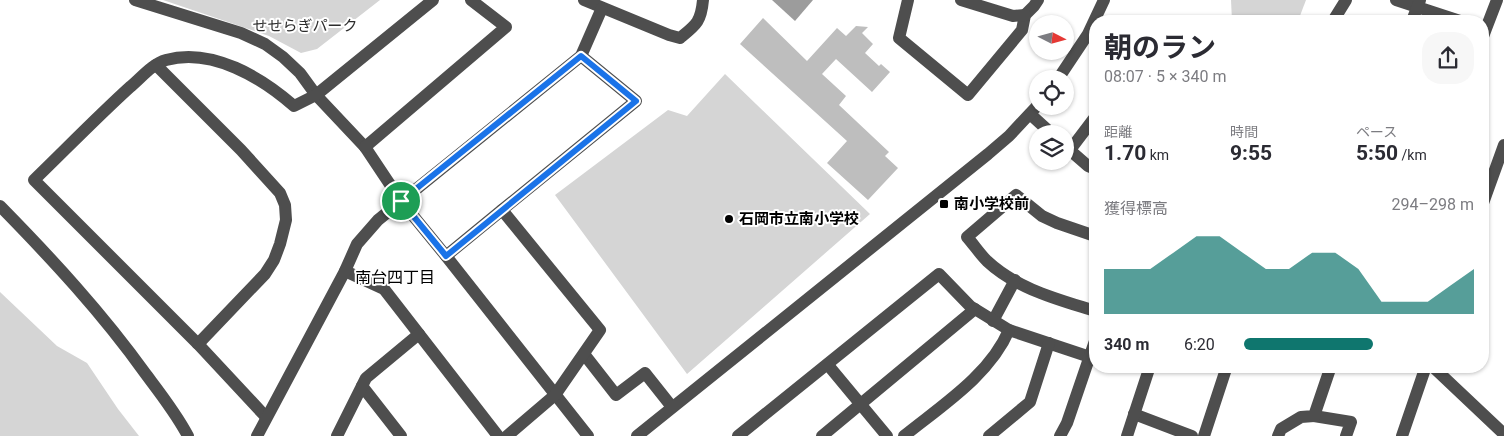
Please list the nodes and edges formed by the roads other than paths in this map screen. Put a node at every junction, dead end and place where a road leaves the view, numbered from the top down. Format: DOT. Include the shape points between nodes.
graph roads {
  1 [pos="135,0"];
  2 [pos="433,0"];
  3 [pos="471,0"];
  4 [pos="584,0"];
  5 [pos="703,0"];
  6 [pos="908,0"];
  7 [pos="961,0"];
  8 [pos="1038,0"];
  9 [pos="1104,0"];
  10 [pos="1346,0"];
  11 [pos="1396,0"];
  12 [pos="1496,0"];
  13 [pos="1419,4"];
  14 [pos="602,8"];
  15 [pos="1025,15"];
  16 [pos="1097,15"];
  17 [pos="1337,15"];
  18 [pos="1446,15"];
  19 [pos="1489,19"];
  20 [pos="1089,32"];
  21 [pos="581,56"];
  22 [pos="156,64"];
  23 [pos="1064,70"];
  24 [pos="316,95"];
  25 [pos="1029,114"];
  26 [pos="1089,124"];
  27 [pos="1074,140"];
  28 [pos="1504,145"];
  29 [pos="365,147"];
  30 [pos="1074,154"];
  31 [pos="1089,166"];
  32 [pos="1489,187"];
  33 [pos="401,201"];
  34 [pos="0,206"];
  35 [pos="502,210"];
  36 [pos="1089,234"];
  37 [pos="446,256"];
  38 [pos="346,271"];
  39 [pos="1014,280"];
  40 [pos="975,309"];
  41 [pos="1089,309"];
  42 [pos="993,321"];
  43 [pos="1009,330"];
  44 [pos="419,334"];
  45 [pos="1049,343"];
  46 [pos="198,344"];
  47 [pos="584,354"];
  48 [pos="1089,357"];
  49 [pos="1089,360"];
  50 [pos="828,365"];
  51 [pos="1148,373"];
  52 [pos="1225,373"];
  53 [pos="1329,373"];
  54 [pos="1424,373"];
  55 [pos="1439,373"];
  56 [pos="362,386"];
  57 [pos="555,395"];
  58 [pos="861,405"];
  59 [pos="672,407"];
  60 [pos="1134,414"];
  61 [pos="1314,416"];
  62 [pos="266,418"];
  63 [pos="1504,434"];
  64 [pos="188,436"];
  65 [pos="256,436"];
  66 [pos="337,436"];
  67 [pos="401,436"];
  68 [pos="498,436"];
  69 [pos="507,436"];
  70 [pos="588,436"];
  71 [pos="637,436"];
  72 [pos="738,436"];
  73 [pos="822,436"];
  74 [pos="887,436"];
  75 [pos="904,436"];
  76 [pos="988,436"];
  77 [pos="1060,436"];
  78 [pos="1127,436"];
  79 [pos="1192,436"];
  80 [pos="1204,436"];
  81 [pos="1278,436"];
  82 [pos="1346,436"];
  83 [pos="1402,436"];
  1 -- 24 [label="street" via="241,33 265,44 300,73"];
  2 -- 24 [label="street"];
  3 -- 29 [label="street" via="506,27"];
  4 -- 14 [label="street"];
  5 -- 14 [label="street" via="697,24 680,38"];
  6 -- 15 [label="street" via="899,38 968,95 1022,30"];
  7 -- 15 [label="street" via="1012,16"];
  8 -- 15 [label="street"];
  9 -- 16 [label="street"];
  10 -- 17 [label="street"];
  11 -- 13 [label="street"];
  12 -- 19 [label="street"];
  13 -- 18 [label="street"];
  14 -- 21 [label="street"];
  20 -- 23 [label="street"];
  21 -- 33 [label="street"];
  21 -- 35 [label="street" via="636,101"];
  22 -- 24 [label="street" via="183,58 222,63 250,74 294,106"];
  22 -- 46 [label="street" via="280,192 285,205 286,220 274,260 265,274"];
  22 -- 46 [label="street" via="34,180"];
  24 -- 29 [label="street"];
  25 -- 59 [label="street" via="988,154"];
  26 -- 27 [label="street"];
  28 -- 32 [label="street"];
  29 -- 33 [label="street"];
  30 -- 31 [label="street"];
  33 -- 37 [label="street"];
  33 -- 38 [label="street" via="357,244"];
  34 -- 64 [label="street" via="51,257 118,336 179,418"];
  35 -- 37 [label="street"];
  35 -- 47 [label="street" via="600,330"];
  36 -- 39 [label="street" via="1042,216 1016,195 967,237 987,261"];
  37 -- 57 [label="street"];
  38 -- 44 [label="street" via="384,289"];
  38 -- 62 [label="street"];
  39 -- 41 [label="street" via="1032,291"];
  39 -- 42 [label="street"];
  40 -- 42 [label="street"];
  40 -- 50 [label="street" via="939,274"];
  40 -- 58 [label="street"];
  42 -- 43 [label="street"];
  43 -- 45 [label="street"];
  43 -- 75 [label="street" via="974,380"];
  44 -- 56 [label="street" via="366,378"];
  44 -- 68 [label="street"];
  45 -- 48 [label="street"];
  45 -- 76 [label="street" via="1030,402"];
  46 -- 62 [label="street"];
  47 -- 57 [label="street"];
  47 -- 59 [label="street" via="616,395 645,373"];
  49 -- 77 [label="street" via="1068,423"];
  50 -- 58 [label="street"];
  50 -- 72 [label="street"];
  51 -- 60 [label="street"];
  52 -- 80 [label="street"];
  53 -- 61 [label="street"];
  54 -- 83 [label="street"];
  55 -- 63 [label="street"];
  56 -- 66 [label="street"];
  56 -- 67 [label="street"];
  57 -- 69 [label="street"];
  57 -- 70 [label="street"];
  58 -- 73 [label="street"];
  58 -- 74 [label="street"];
  59 -- 71 [label="street"];
  60 -- 78 [label="street"];
  60 -- 79 [label="street"];
  61 -- 81 [label="street" via="1301,417 1281,429"];
  61 -- 82 [label="street" via="1351,422"];
  62 -- 65 [label="street"];
}
